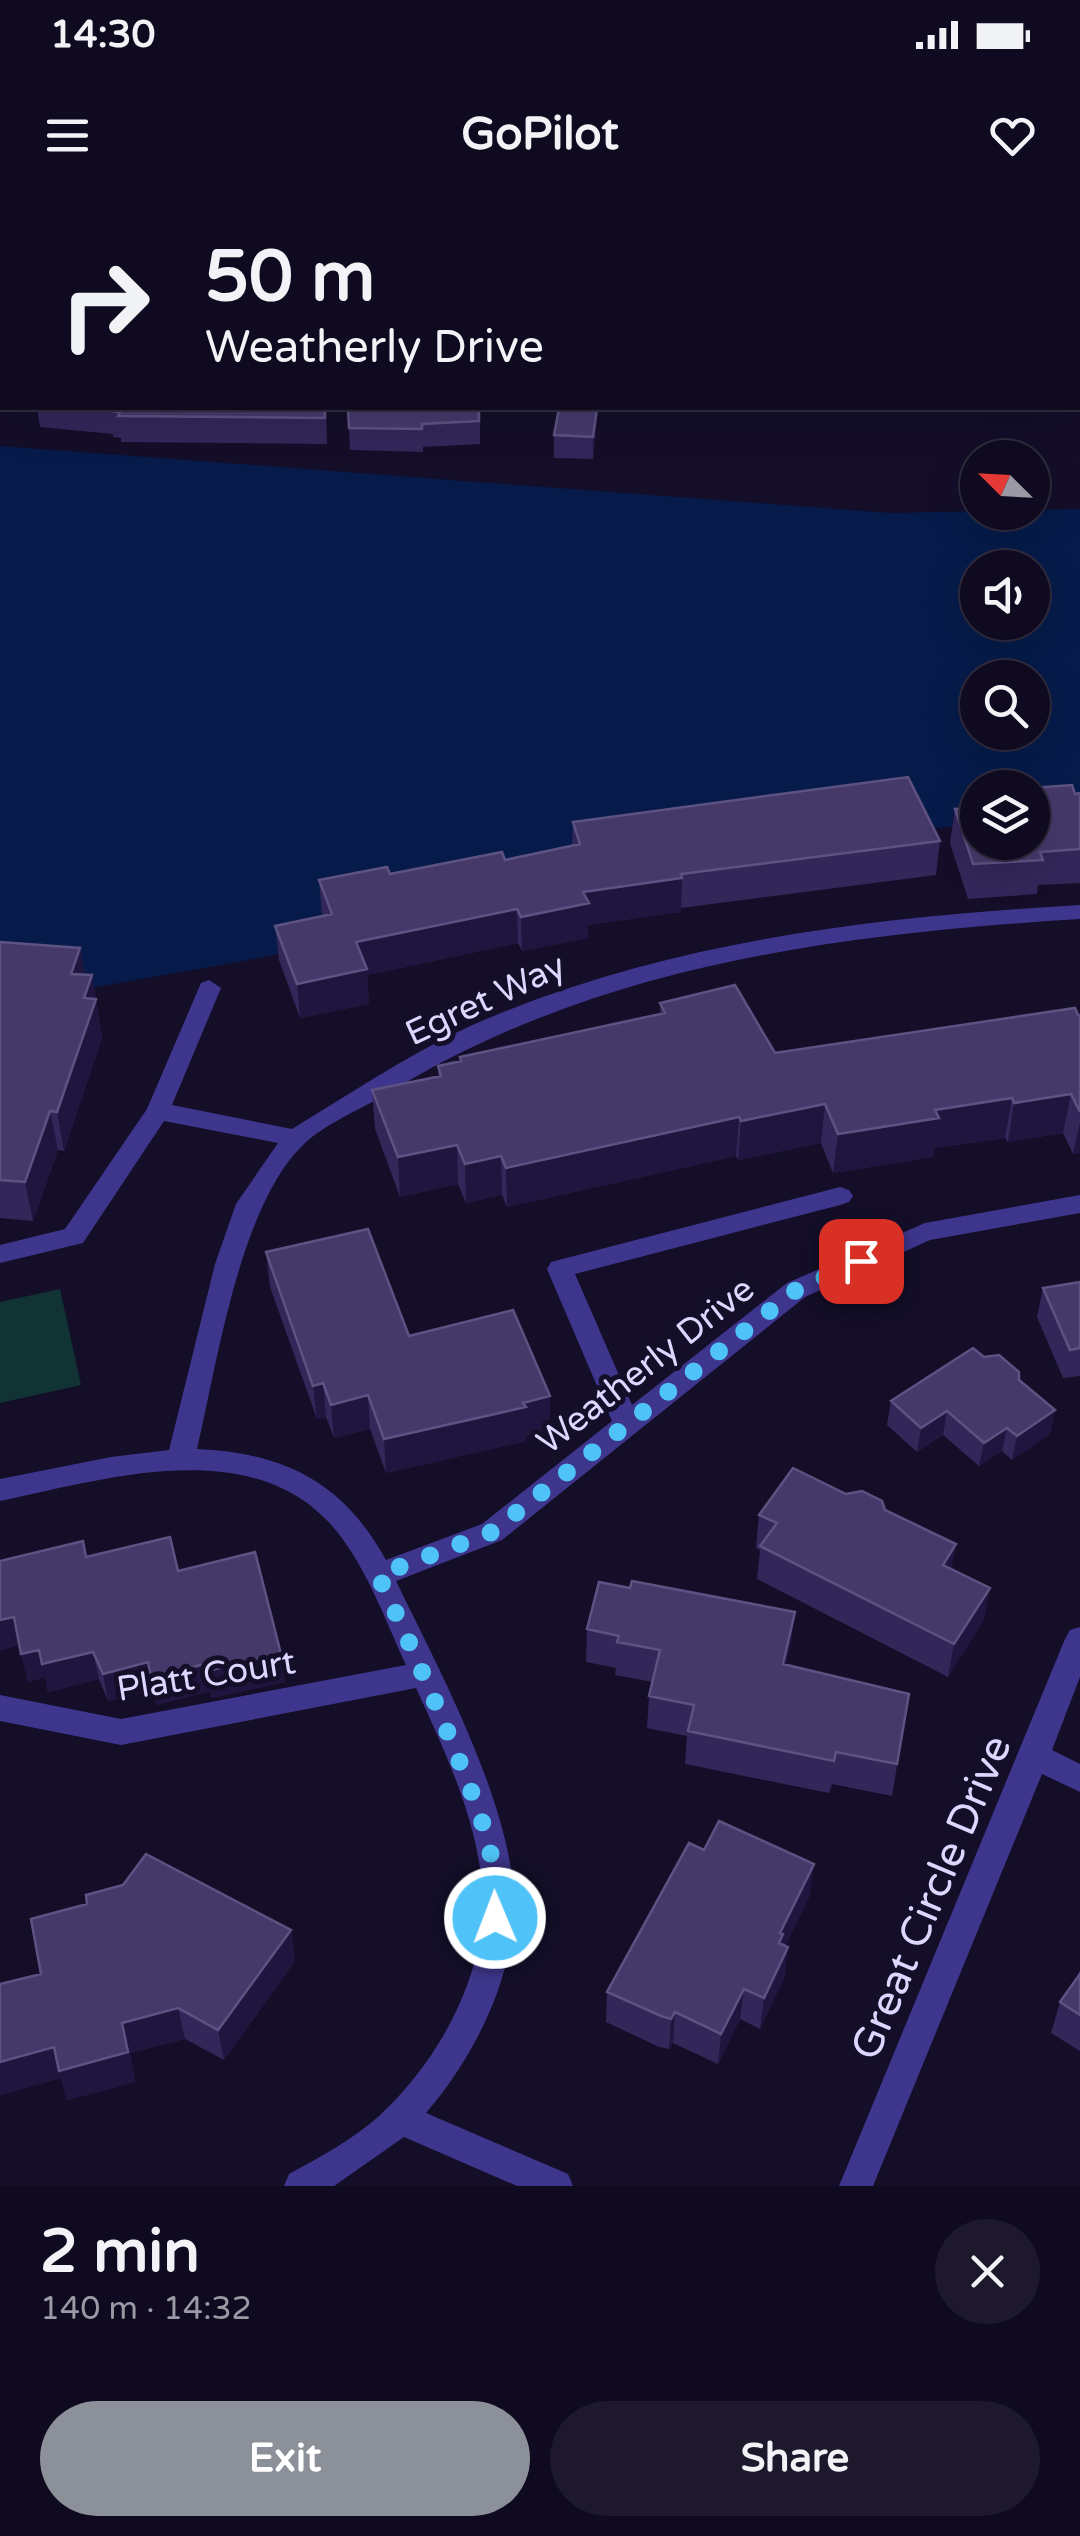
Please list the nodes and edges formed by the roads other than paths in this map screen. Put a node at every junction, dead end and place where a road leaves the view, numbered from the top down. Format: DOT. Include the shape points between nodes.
graph roads {
  1 [pos="1080,912"];
  2 [pos="209,988"];
  3 [pos="158,1112"];
  4 [pos="296,1138"];
  5 [pos="840,1196"];
  6 [pos="1080,1204"];
  7 [pos="0,1254"];
  8 [pos="627,1424"];
  9 [pos="180,1460"];
  10 [pos="0,1490"];
  11 [pos="378,1575"];
  12 [pos="1080,1640"];
  13 [pos="425,1674"];
  14 [pos="0,1708"];
  15 [pos="1035,1756"];
  16 [pos="1080,1778"];
  17 [pos="400,2118"];
  18 [pos="301,2186"];
  19 [pos="556,2186"];
  20 [pos="856,2186"];
  1 -- 4 [label="street, Egret Way" via="861,931 612,979 490,1027"];
  2 -- 3 [label="street"];
  3 -- 4 [label="street"];
  3 -- 7 [label="street" via="74,1236"];
  4 -- 9 [label="street" via="249,1204"];
  5 -- 8 [label="street" via="560,1269"];
  6 -- 8 [label="street, Weatherly Drive" via="925,1232 796,1290"];
  8 -- 11 [label="street, Weatherly Drive" via="492,1532"];
  9 -- 10 [label="street"];
  9 -- 11 [label="street" via="262,1468 296,1481 329,1502"];
  11 -- 13 [label="street"];
  12 -- 15 [label="street, Great Circle Drive"];
  13 -- 14 [label="street, Platt Court" via="121,1732"];
  13 -- 17 [label="street" via="487,1830 498,1887 493,1948 474,2010"];
  15 -- 16 [label="street"];
  15 -- 20 [label="street, Great Circle Drive"];
  17 -- 18 [label="street" via="342,2164"];
  17 -- 19 [label="street"];
}
